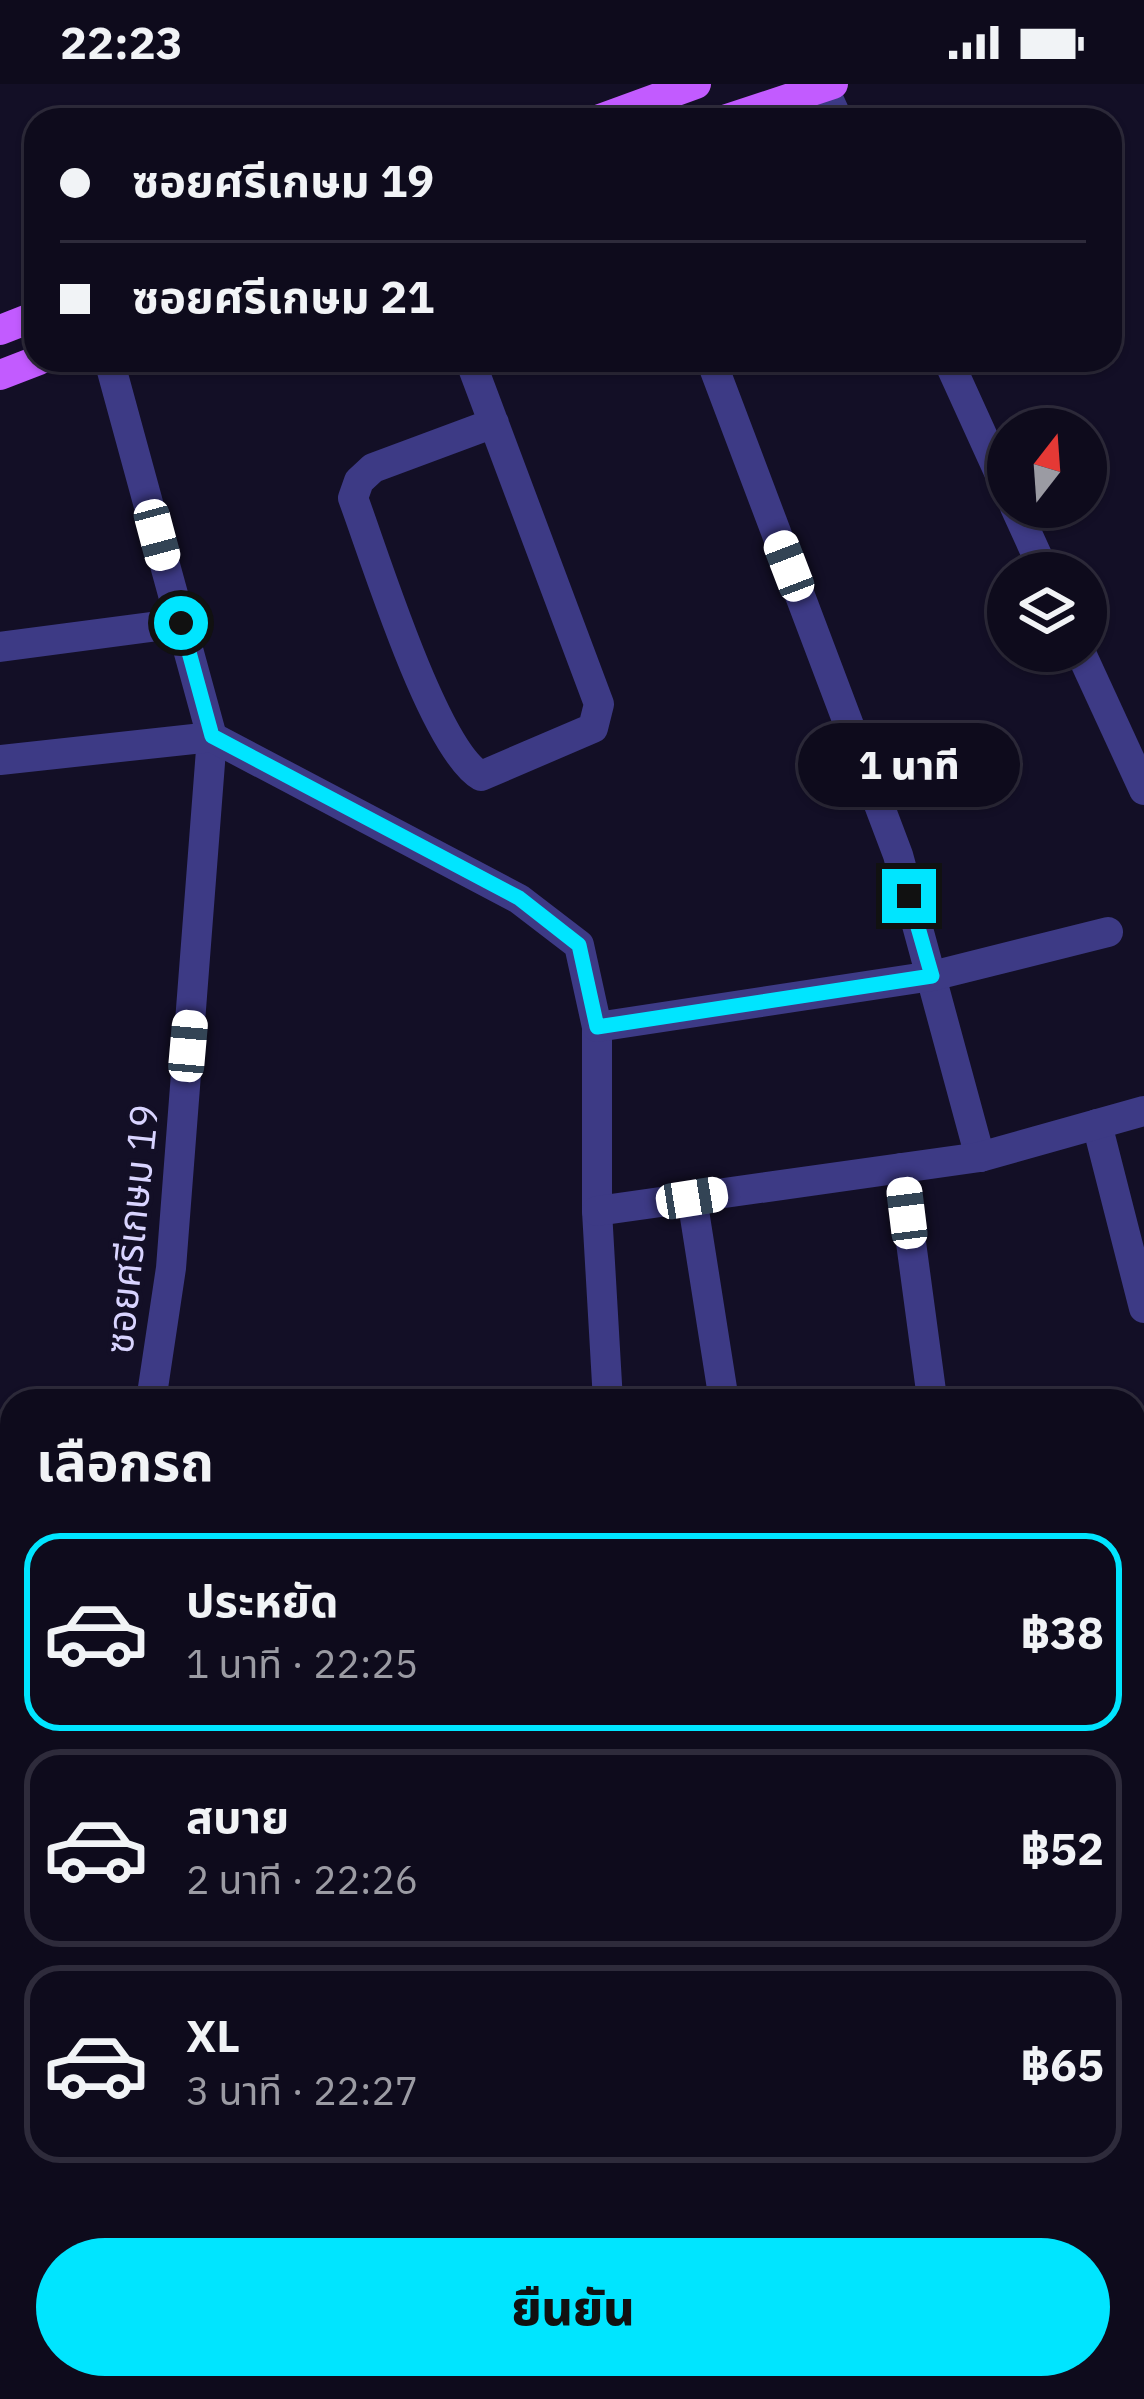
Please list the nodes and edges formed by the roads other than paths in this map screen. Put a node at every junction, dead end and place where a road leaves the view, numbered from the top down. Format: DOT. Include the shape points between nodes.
graph roads {
  1 [pos="682,86"];
  2 [pos="828,86"];
  3 [pos="627,108"];
  4 [pos="761,108"];
  5 [pos="112,372"];
  6 [pos="475,372"];
  7 [pos="716,372"];
  8 [pos="953,372"];
  9 [pos="494,423"];
  10 [pos="987,446"];
  11 [pos="181,623"];
  12 [pos="0,647"];
  13 [pos="1091,672"];
  14 [pos="212,736"];
  15 [pos="0,760"];
  16 [pos="1144,790"];
  17 [pos="1108,932"];
  18 [pos="932,976"];
  19 [pos="597,1027"];
  20 [pos="1144,1111"];
  21 [pos="1096,1124"];
  22 [pos="980,1157"];
  23 [pos="902,1168"];
  24 [pos="692,1198"];
  25 [pos="597,1211"];
  26 [pos="1144,1308"];
  27 [pos="153,1389"];
  28 [pos="607,1389"];
  29 [pos="722,1389"];
  30 [pos="931,1389"];
  1 -- 3 [label="main road"];
  2 -- 4 [label="main road"];
  5 -- 11 [label="street, ซอยศรีเกษม 19"];
  6 -- 9 [label="street"];
  7 -- 18 [label="street" via="898,855"];
  8 -- 10 [label="street"];
  9 -- 9 [label="street" via="373,468 353,498 428,694 463,766 482,776 592,728 599,704"];
  11 -- 12 [label="street"];
  11 -- 14 [label="street, ซอยศรีเกษม 19"];
  13 -- 16 [label="street"];
  14 -- 15 [label="street"];
  14 -- 19 [label="street" via="519,898 579,945"];
  14 -- 27 [label="street, ซอยศรีเกษม 19" via="171,1268"];
  17 -- 18 [label="street"];
  18 -- 19 [label="street"];
  18 -- 22 [label="street"];
  19 -- 25 [label="street"];
  20 -- 21 [label="street"];
  21 -- 22 [label="street"];
  21 -- 26 [label="street"];
  22 -- 23 [label="street"];
  23 -- 24 [label="street"];
  23 -- 30 [label="street"];
  24 -- 25 [label="street"];
  24 -- 29 [label="street"];
  25 -- 28 [label="street"];
}
